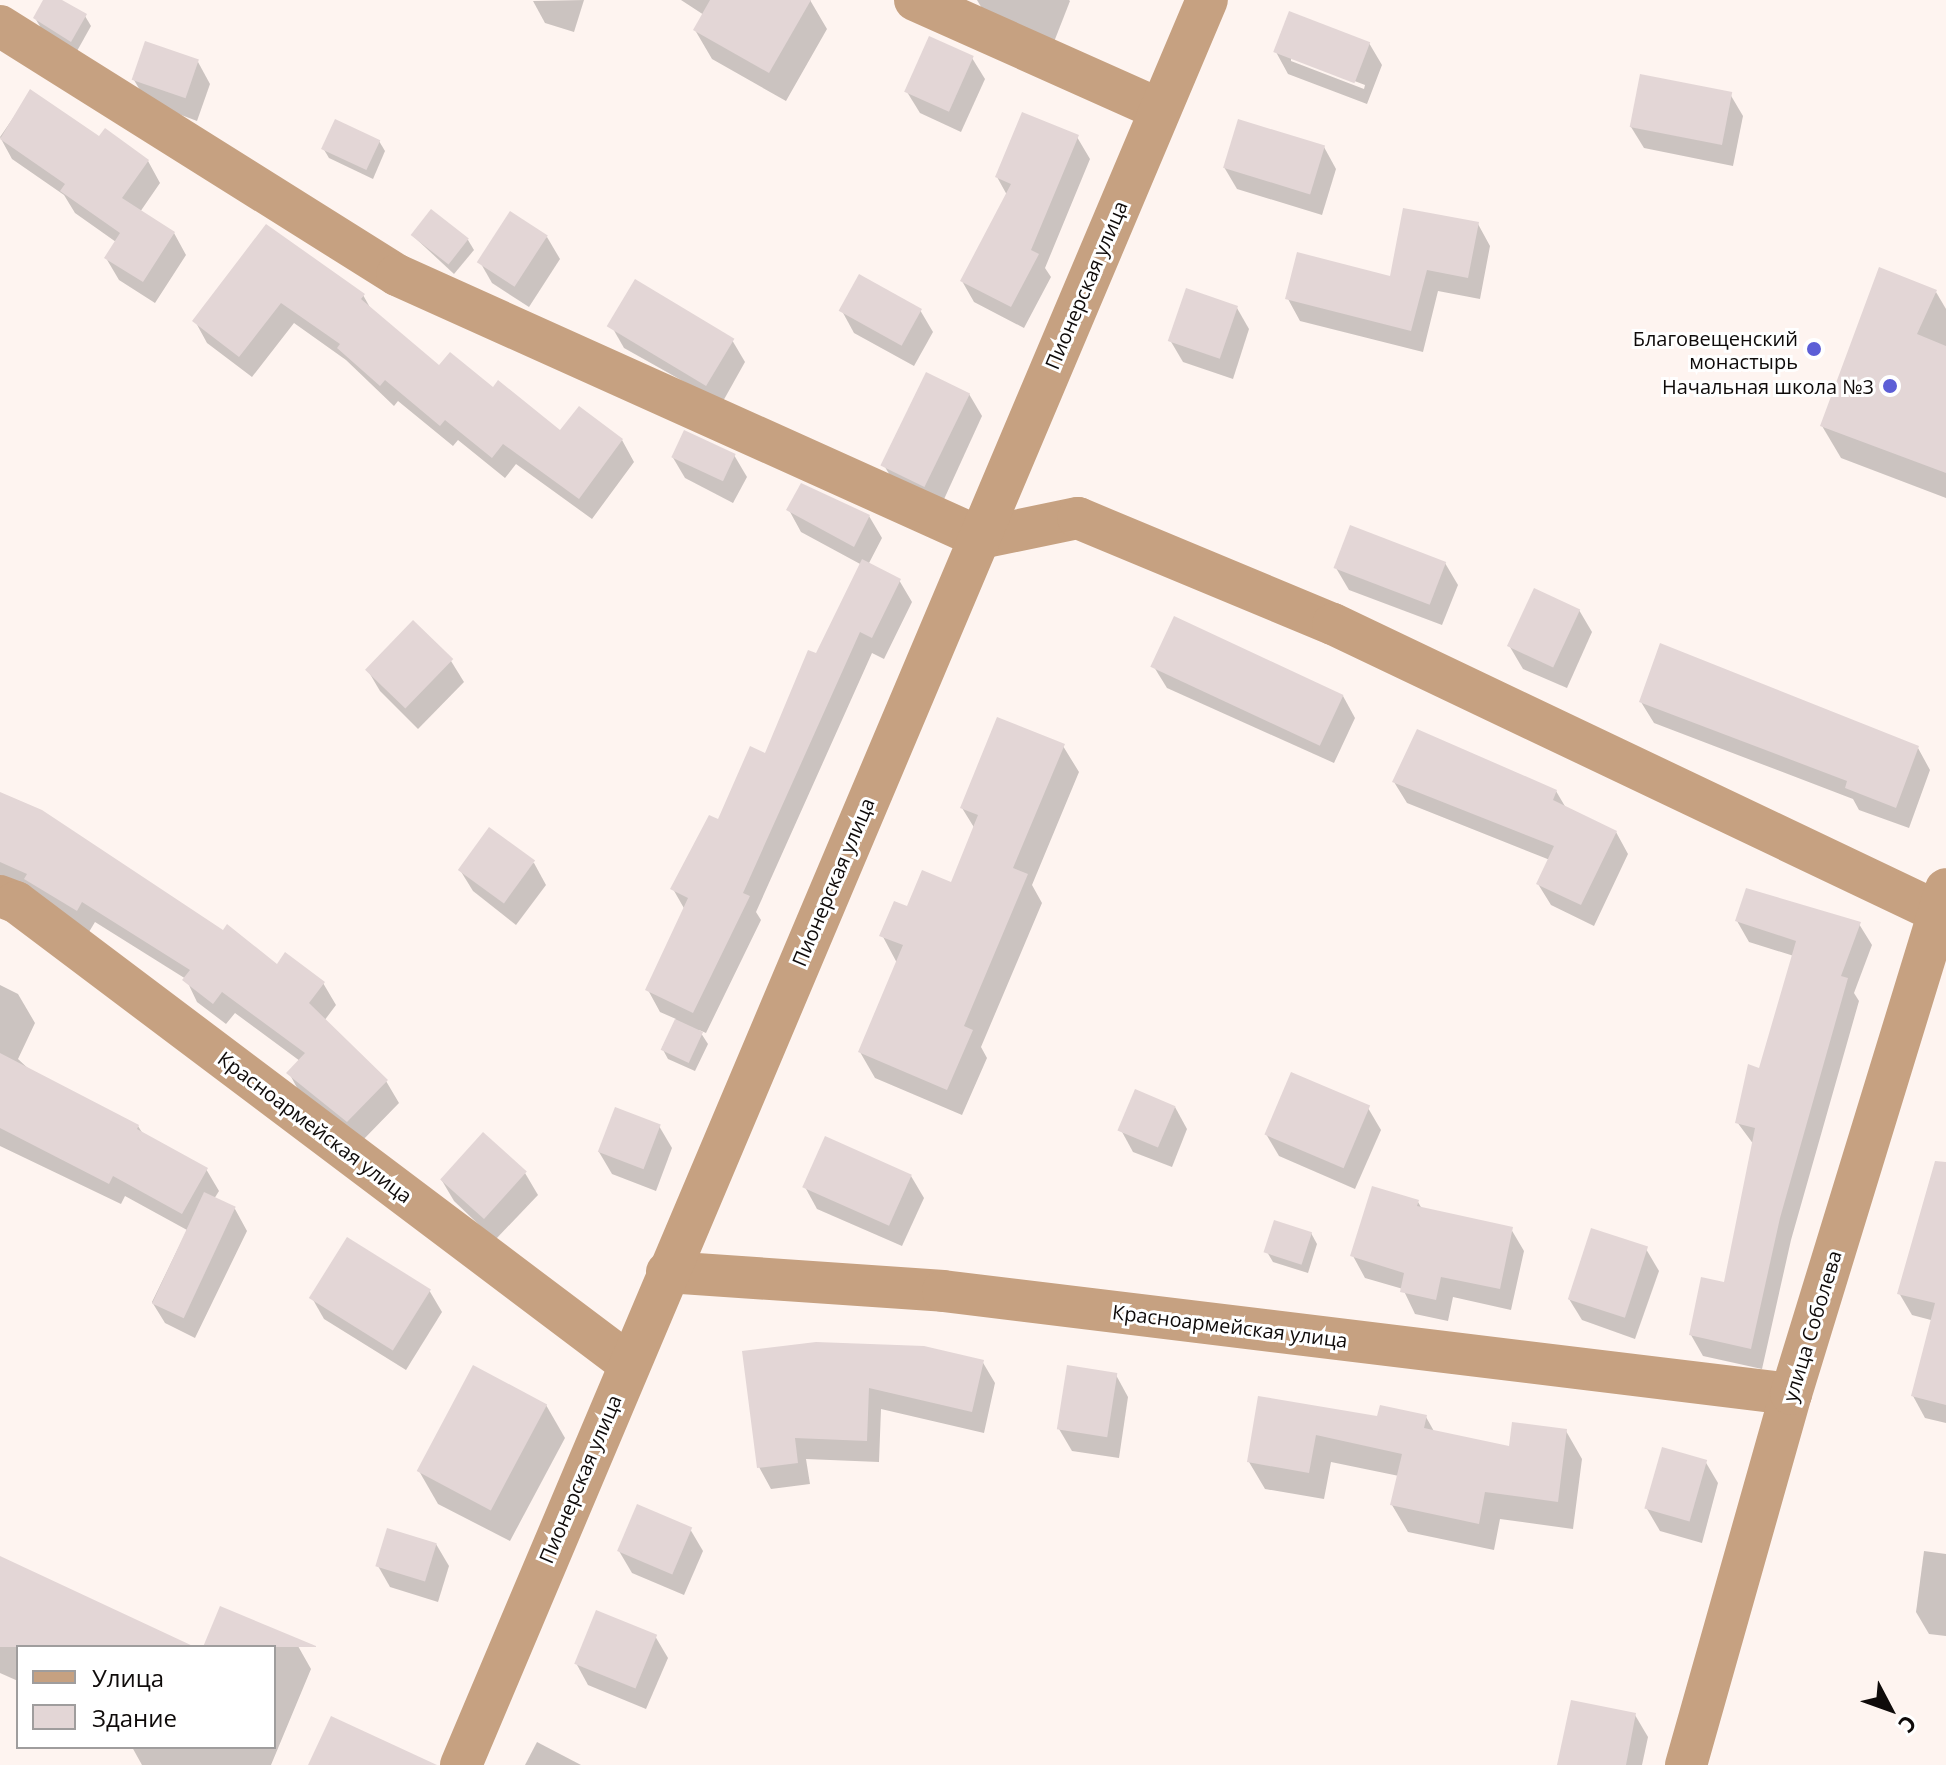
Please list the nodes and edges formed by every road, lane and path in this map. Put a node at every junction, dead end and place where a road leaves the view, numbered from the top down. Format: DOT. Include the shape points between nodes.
graph roads {
  1 [pos="915,0"];
  2 [pos="1207,0"];
  3 [pos="0,26"];
  4 [pos="1159,109"];
  5 [pos="981,538"];
  6 [pos="0,896"];
  7 [pos="1942,900"];
  8 [pos="667,1272"];
  9 [pos="628,1363"];
  10 [pos="1791,1394"];
  11 [pos="461,1765"];
  12 [pos="1686,1765"];
  1 -- 4 [label="street"];
  2 -- 4 [label="street, Пионерская улица"];
  3 -- 5 [label="street" via="397,275"];
  4 -- 5 [label="street, Пионерская улица"];
  5 -- 7 [label="street" via="1078,518 1333,624"];
  5 -- 8 [label="street, Пионерская улица"];
  6 -- 9 [label="street, Красноармейская улица" via="16,902"];
  7 -- 10 [label="street, улица Соболева"];
  8 -- 9 [label="street, Пионерская улица"];
  8 -- 10 [label="street, Красноармейская улица" via="943,1291"];
  9 -- 11 [label="street, Пионерская улица"];
  10 -- 12 [label="street, улица Соболева"];
}
